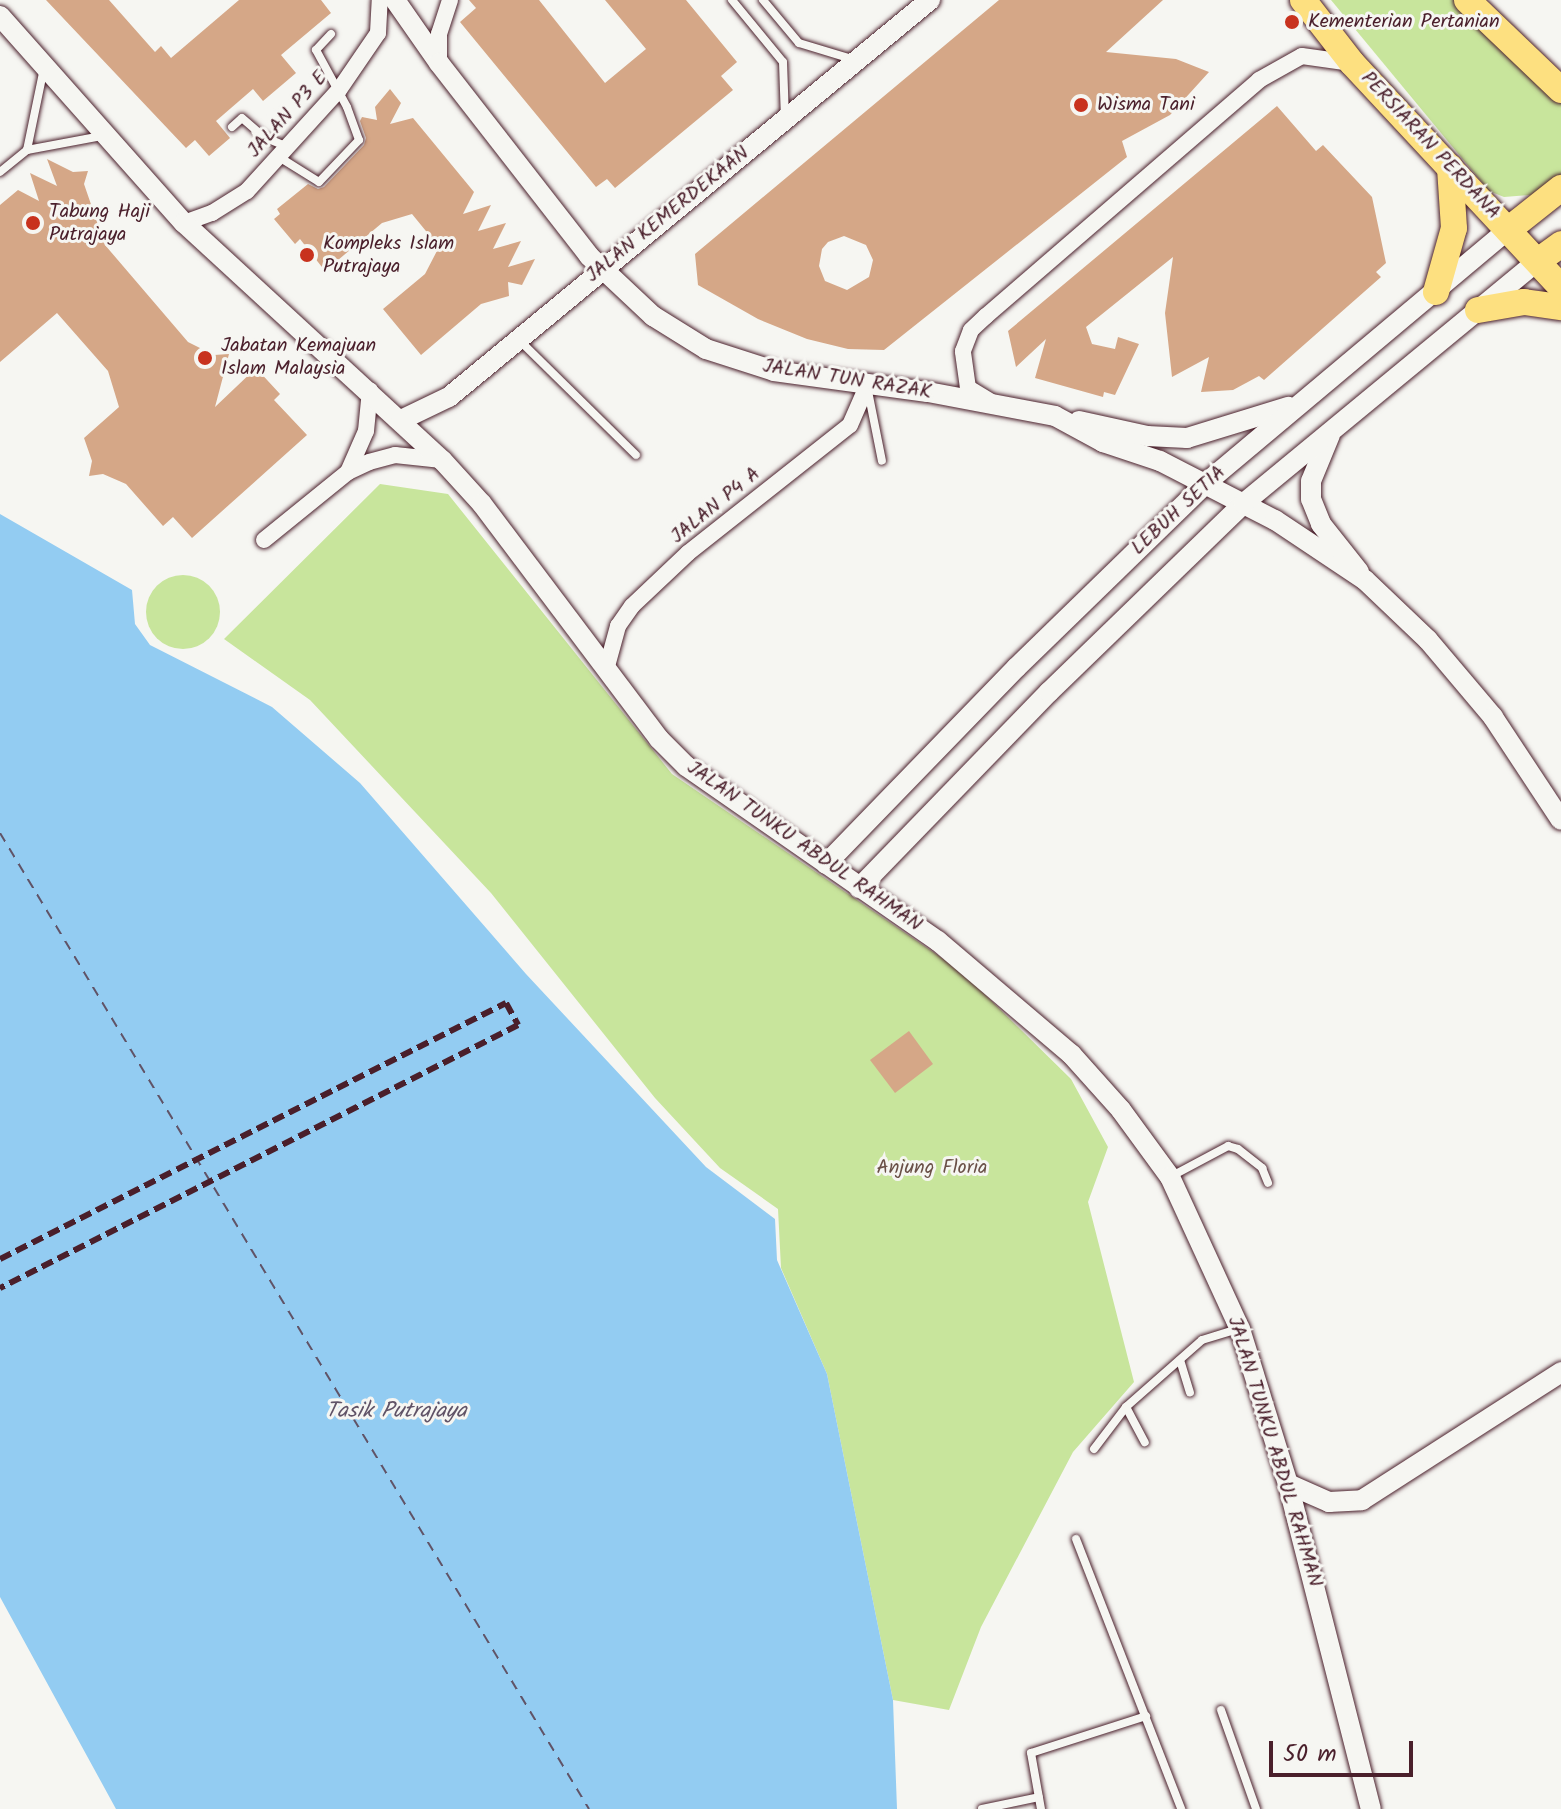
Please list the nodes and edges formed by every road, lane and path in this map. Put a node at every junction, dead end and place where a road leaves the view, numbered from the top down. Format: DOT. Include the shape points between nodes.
graph roads {
  1 [pos="380,0"];
  2 [pos="395,0"];
  3 [pos="450,0"];
  4 [pos="732,0"];
  5 [pos="763,0"];
  6 [pos="930,0"];
  7 [pos="1303,0"];
  8 [pos="1467,0"];
  9 [pos="0,16"];
  10 [pos="331,34"];
  11 [pos="857,60"];
  12 [pos="439,63"];
  13 [pos="1352,63"];
  14 [pos="44,68"];
  15 [pos="339,90"];
  16 [pos="1561,90"];
  17 [pos="785,119"];
  18 [pos="232,127"];
  19 [pos="103,136"];
  20 [pos="27,150"];
  21 [pos="283,152"];
  22 [pos="1450,167"];
  23 [pos="0,172"];
  24 [pos="1561,188"];
  25 [pos="184,223"];
  26 [pos="1508,230"];
  27 [pos="1561,244"];
  28 [pos="1538,261"];
  29 [pos="601,269"];
  30 [pos="1561,287"];
  31 [pos="1436,292"];
  32 [pos="1561,307"];
  33 [pos="1478,310"];
  34 [pos="518,340"];
  35 [pos="867,386"];
  36 [pos="370,390"];
  37 [pos="1300,404"];
  38 [pos="998,405"];
  39 [pos="1055,416"];
  40 [pos="401,420"];
  41 [pos="1333,428"];
  42 [pos="636,455"];
  43 [pos="442,460"];
  44 [pos="882,461"];
  45 [pos="348,472"];
  46 [pos="1206,483"];
  47 [pos="1244,503"];
  48 [pos="264,540"];
  49 [pos="1365,580"];
  50 [pos="606,670"];
  51 [pos="1561,820"];
  52 [pos="826,864"];
  53 [pos="859,888"];
  54 [pos="1170,1177"];
  55 [pos="1268,1183"];
  56 [pos="1240,1329"];
  57 [pos="1180,1360"];
  58 [pos="1561,1372"];
  59 [pos="1190,1392"];
  60 [pos="1126,1407"];
  61 [pos="1145,1442"];
  62 [pos="1094,1449"];
  63 [pos="1288,1484"];
  64 [pos="1076,1539"];
  65 [pos="1221,1710"];
  66 [pos="1146,1716"];
  67 [pos="1039,1797"];
  68 [pos="982,1809"];
  69 [pos="1041,1809"];
  70 [pos="1181,1809"];
  71 [pos="1256,1809"];
  72 [pos="1371,1809"];
  1 -- 15 [label="street, JALAN P3 E" via="378,33"];
  2 -- 12 [label="street, JALAN TUN RAZAK"];
  3 -- 12 [label="street" via="439,34"];
  4 -- 17 [label="lane" via="783,62"];
  5 -- 11 [label="lane" via="799,43"];
  6 -- 11 [label="street, JALAN KEMERDEKAAN"];
  7 -- 13 [label="main road, PERSIARAN PERDANA"];
  8 -- 16 [label="main road"];
  9 -- 14 [label="street, JALAN TUNKU ABDUL RAHMAN"];
  10 -- 15 [label="lane" via="316,50"];
  11 -- 17 [label="street, JALAN KEMERDEKAAN"];
  12 -- 29 [label="street, JALAN TUN RAZAK"];
  13 -- 22 [label="main road, PERSIARAN PERDANA"];
  13 -- 38 [label="street" via="1302,56 1259,80 971,330 963,351 968,388"];
  14 -- 19 [label="street, JALAN TUNKU ABDUL RAHMAN"];
  14 -- 20 [label="lane"];
  15 -- 21 [label="street, JALAN P3 E"];
  15 -- 21 [label="lane" via="359,140 319,182"];
  17 -- 29 [label="street, JALAN KEMERDEKAAN"];
  18 -- 21 [label="lane" via="242,118"];
  19 -- 20 [label="lane"];
  19 -- 25 [label="street, JALAN TUNKU ABDUL RAHMAN"];
  20 -- 23 [label="lane"];
  21 -- 25 [label="street, JALAN P3 E" via="247,191"];
  22 -- 26 [label="main road, PERSIARAN PERDANA"];
  22 -- 31 [label="main road" via="1454,228"];
  24 -- 26 [label="main road, LEBUH SETIA"];
  25 -- 36 [label="street, JALAN TUNKU ABDUL RAHMAN"];
  26 -- 28 [label="main road, PERSIARAN PERDANA"];
  26 -- 31 [label="street, LEBUH SETIA"];
  27 -- 28 [label="main road, LEBUH SETIA"];
  28 -- 30 [label="main road, PERSIARAN PERDANA"];
  28 -- 33 [label="street, LEBUH SETIA"];
  29 -- 34 [label="street, JALAN KEMERDEKAAN"];
  29 -- 35 [label="street, JALAN TUN RAZAK" via="645,310 706,349 774,371"];
  31 -- 37 [label="street, LEBUH SETIA"];
  32 -- 33 [label="main road" via="1524,302"];
  33 -- 41 [label="street, LEBUH SETIA"];
  34 -- 40 [label="street, JALAN KEMERDEKAAN" via="449,397"];
  34 -- 42 [label="lane"];
  35 -- 38 [label="street, JALAN TUN RAZAK"];
  35 -- 44 [label="lane"];
  35 -- 50 [label="street, JALAN P4 A" via="850,425 688,553 632,606 618,626"];
  36 -- 40 [label="street, JALAN TUNKU ABDUL RAHMAN"];
  36 -- 45 [label="street" via="366,431"];
  37 -- 39 [label="street" via="1187,438 1147,436"];
  37 -- 46 [label="street, LEBUH SETIA"];
  38 -- 39 [label="street, JALAN TUN RAZAK"];
  39 -- 46 [label="street, JALAN TUN RAZAK" via="1103,442"];
  40 -- 43 [label="street, JALAN TUNKU ABDUL RAHMAN"];
  41 -- 47 [label="street, LEBUH SETIA"];
  41 -- 49 [label="street" via="1316,463 1311,499 1321,524"];
  43 -- 45 [label="street" via="388,455"];
  43 -- 50 [label="street, JALAN TUNKU ABDUL RAHMAN" via="482,504"];
  45 -- 48 [label="street"];
  46 -- 47 [label="street, JALAN TUN RAZAK"];
  46 -- 52 [label="street, LEBUH SETIA"];
  47 -- 49 [label="street, JALAN TUN RAZAK"];
  47 -- 53 [label="street, LEBUH SETIA" via="1049,692"];
  49 -- 51 [label="street" via="1428,640 1493,717"];
  50 -- 52 [label="street, JALAN TUNKU ABDUL RAHMAN" via="686,766"];
  52 -- 53 [label="street, JALAN TUNKU ABDUL RAHMAN"];
  53 -- 54 [label="street, JALAN TUNKU ABDUL RAHMAN" via="938,941 1071,1054"];
  54 -- 55 [label="lane" via="1228,1146 1262,1168"];
  54 -- 56 [label="street, JALAN TUNKU ABDUL RAHMAN"];
  56 -- 57 [label="lane" via="1202,1340"];
  56 -- 63 [label="street, JALAN TUNKU ABDUL RAHMAN"];
  57 -- 59 [label="lane"];
  57 -- 60 [label="lane"];
  58 -- 63 [label="street" via="1362,1500 1329,1502"];
  60 -- 61 [label="lane"];
  60 -- 62 [label="lane"];
  63 -- 72 [label="street, JALAN TUNKU ABDUL RAHMAN"];
  64 -- 66 [label="lane"];
  65 -- 71 [label="lane"];
  66 -- 67 [label="lane" via="1031,1753"];
  66 -- 70 [label="lane"];
  67 -- 68 [label="lane"];
  67 -- 69 [label="lane"];
}
